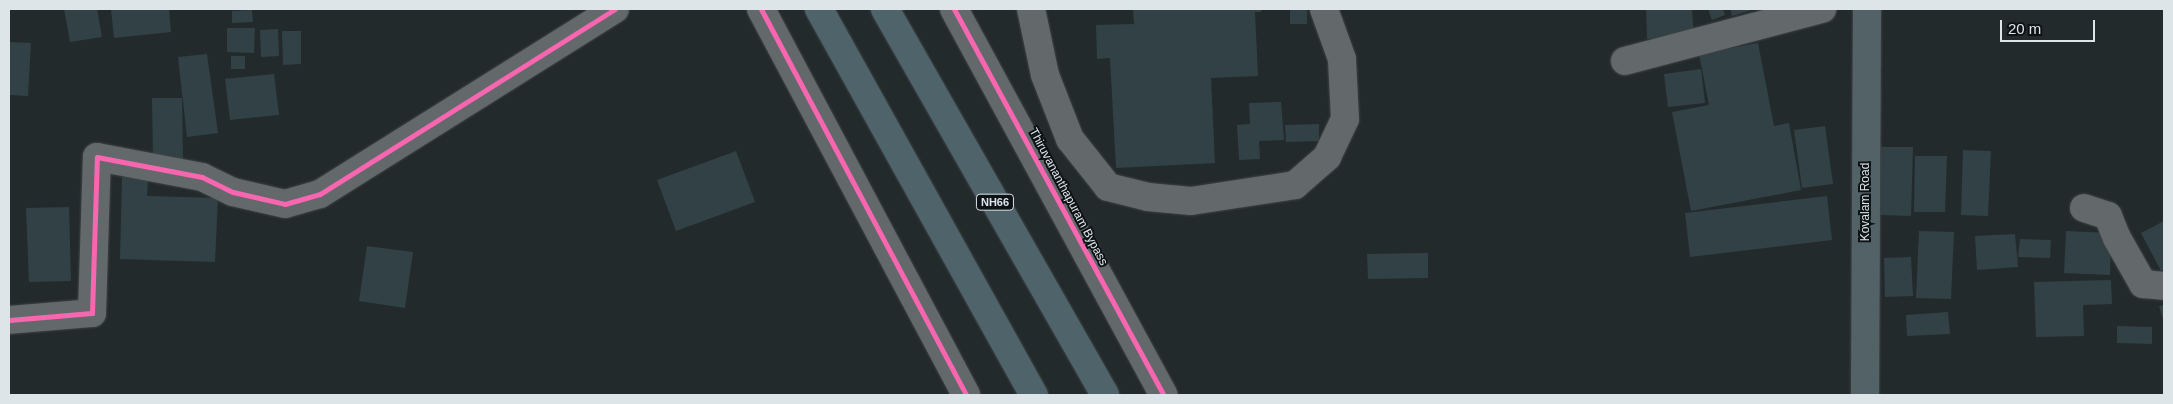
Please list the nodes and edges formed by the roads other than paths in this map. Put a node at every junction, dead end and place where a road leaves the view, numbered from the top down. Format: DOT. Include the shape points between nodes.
graph roads {
  1 [pos="615,9"];
  2 [pos="761,9"];
  3 [pos="819,9"];
  4 [pos="885,9"];
  5 [pos="954,9"];
  6 [pos="1031,9"];
  7 [pos="1324,9"];
  8 [pos="1822,9"];
  9 [pos="1867,9"];
  10 [pos="1625,61"];
  11 [pos="2084,208"];
  12 [pos="2164,286"];
  13 [pos="9,320"];
  14 [pos="966,395"];
  15 [pos="1034,395"];
  16 [pos="1105,395"];
  17 [pos="1164,395"];
  18 [pos="1865,395"];
  1 -- 13 [label="street" via="320,194 286,204 233,192 202,177 97,157 92,313"];
  2 -- 14 [label="street"];
  3 -- 15 [label="highway"];
  4 -- 16 [label="highway, NH66"];
  5 -- 17 [label="street, Thiruvananthapuram Bypass"];
  6 -- 7 [label="street" via="1045,75 1070,139 1108,187 1148,197 1191,200 1295,185 1327,157 1345,119 1342,59"];
  8 -- 10 [label="street"];
  9 -- 18 [label="main road, Kovalam Road"];
  11 -- 12 [label="street" via="2108,216 2143,284"];
}
